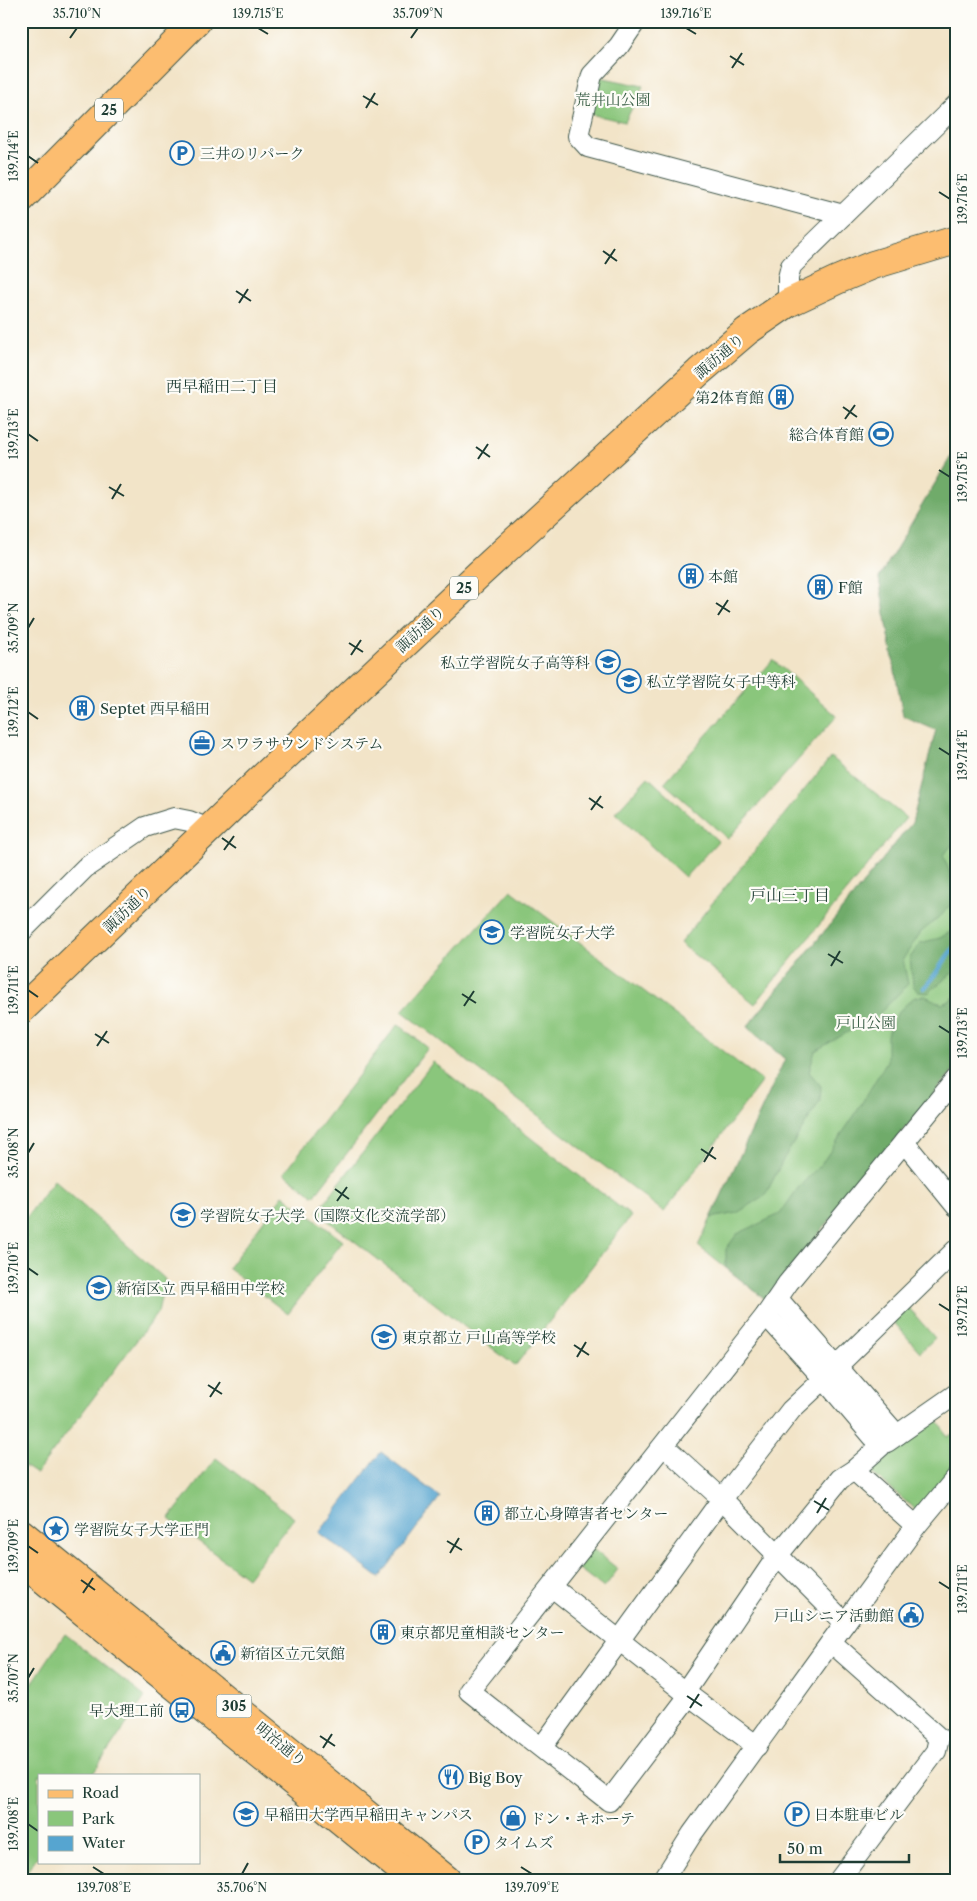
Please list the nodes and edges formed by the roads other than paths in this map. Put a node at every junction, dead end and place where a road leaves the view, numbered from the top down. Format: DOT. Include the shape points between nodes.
graph roads {
  1 [pos="171,21"];
  2 [pos="197,21"];
  3 [pos="636,21"];
  4 [pos="956,104"];
  5 [pos="21,173"];
  6 [pos="21,199"];
  7 [pos="842,215"];
  8 [pos="956,240"];
  9 [pos="788,303"];
  10 [pos="211,830"];
  11 [pos="21,932"];
  12 [pos="21,1010"];
  13 [pos="956,1080"];
  14 [pos="904,1142"];
  15 [pos="954,1201"];
  16 [pos="956,1250"];
  17 [pos="778,1299"];
  18 [pos="766,1315"];
  19 [pos="831,1373"];
  20 [pos="956,1394"];
  21 [pos="890,1440"];
  22 [pos="664,1446"];
  23 [pos="854,1470"];
  24 [pos="956,1478"];
  25 [pos="722,1499"];
  26 [pos="916,1526"];
  27 [pos="21,1533"];
  28 [pos="778,1554"];
  29 [pos="21,1561"];
  30 [pos="552,1587"];
  31 [pos="845,1623"];
  32 [pos="620,1641"];
  33 [pos="830,1642"];
  34 [pos="687,1694"];
  35 [pos="756,1746"];
  36 [pos="542,1747"];
  37 [pos="414,1880"];
  38 [pos="447,1880"];
  39 [pos="663,1880"];
  40 [pos="839,1880"];
  1 -- 5 [label="main road, 25"];
  2 -- 6 [label="main road, 25"];
  3 -- 7 [label="street" via="619,46 592,75 578,136 588,147"];
  4 -- 7 [label="street"];
  7 -- 9 [label="street" via="790,266"];
  8 -- 9 [label="main road, 諏訪通り / 25" via="873,264"];
  9 -- 10 [label="main road, 諏訪通り / 25" via="747,331 672,397 478,575"];
  10 -- 11 [label="street" via="174,818 145,827 85,868"];
  10 -- 12 [label="main road, 諏訪通り / 25"];
  13 -- 14 [label="street"];
  14 -- 15 [label="street"];
  14 -- 17 [label="street"];
  16 -- 19 [label="street"];
  17 -- 18 [label="street"];
  17 -- 19 [label="street"];
  18 -- 19 [label="street"];
  18 -- 22 [label="street"];
  19 -- 21 [label="street"];
  19 -- 25 [label="street" via="791,1410"];
  20 -- 21 [label="street"];
  21 -- 23 [label="street"];
  22 -- 25 [label="street"];
  22 -- 30 [label="street"];
  23 -- 26 [label="street"];
  23 -- 28 [label="street" via="840,1480"];
  24 -- 26 [label="street"];
  25 -- 28 [label="street"];
  25 -- 32 [label="street"];
  26 -- 31 [label="street"];
  27 -- 38 [label="main road, 明治通り / 305"];
  28 -- 31 [label="street"];
  28 -- 34 [label="street" via="689,1686"];
  29 -- 37 [label="main road, 明治通り / 305"];
  30 -- 32 [label="street"];
  30 -- 36 [label="street" via="469,1691"];
  31 -- 33 [label="street"];
  32 -- 34 [label="street"];
  32 -- 36 [label="street"];
  33 -- 35 [label="street"];
  33 -- 40 [label="street" via="939,1738 936,1751"];
  34 -- 35 [label="street"];
  34 -- 36 [label="street" via="685,1701 609,1801"];
  35 -- 39 [label="street"];
}
